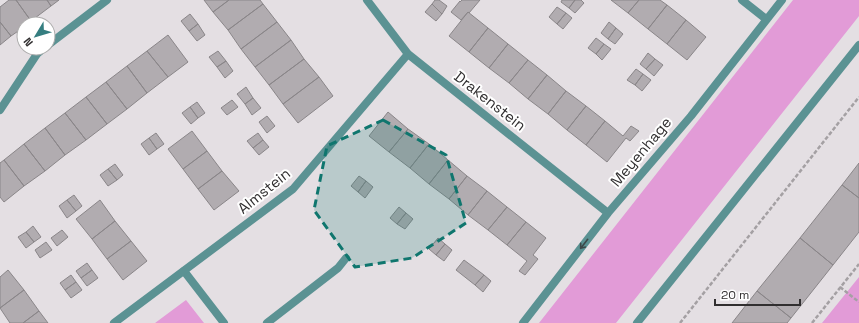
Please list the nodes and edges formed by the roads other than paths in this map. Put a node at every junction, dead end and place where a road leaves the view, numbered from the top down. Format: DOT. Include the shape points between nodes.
graph roads {
  1 [pos="107,0"];
  2 [pos="367,0"];
  3 [pos="742,0"];
  4 [pos="782,0"];
  5 [pos="766,19"];
  6 [pos="56,39"];
  7 [pos="859,46"];
  8 [pos="408,54"];
  9 [pos="36,56"];
  10 [pos="0,110"];
  11 [pos="608,213"];
  12 [pos="346,258"];
  13 [pos="184,271"];
  14 [pos="114,323"];
  15 [pos="224,323"];
  16 [pos="267,323"];
  17 [pos="523,323"];
  18 [pos="637,323"];
  1 -- 6 [label="street"];
  2 -- 8 [label="street, Drakenstein"];
  3 -- 5 [label="street"];
  4 -- 5 [label="street, Meyenhage"];
  5 -- 11 [label="street, Meyenhage" via="691,116"];
  7 -- 18 [label="street"];
  8 -- 11 [label="street, Drakenstein"];
  8 -- 13 [label="street, Almstein" via="294,188"];
  9 -- 10 [label="street"];
  11 -- 17 [label="street, Meyenhage, one-way"];
  12 -- 16 [label="street" via="338,268"];
  13 -- 14 [label="street, Almstein"];
  13 -- 15 [label="street"];
}
